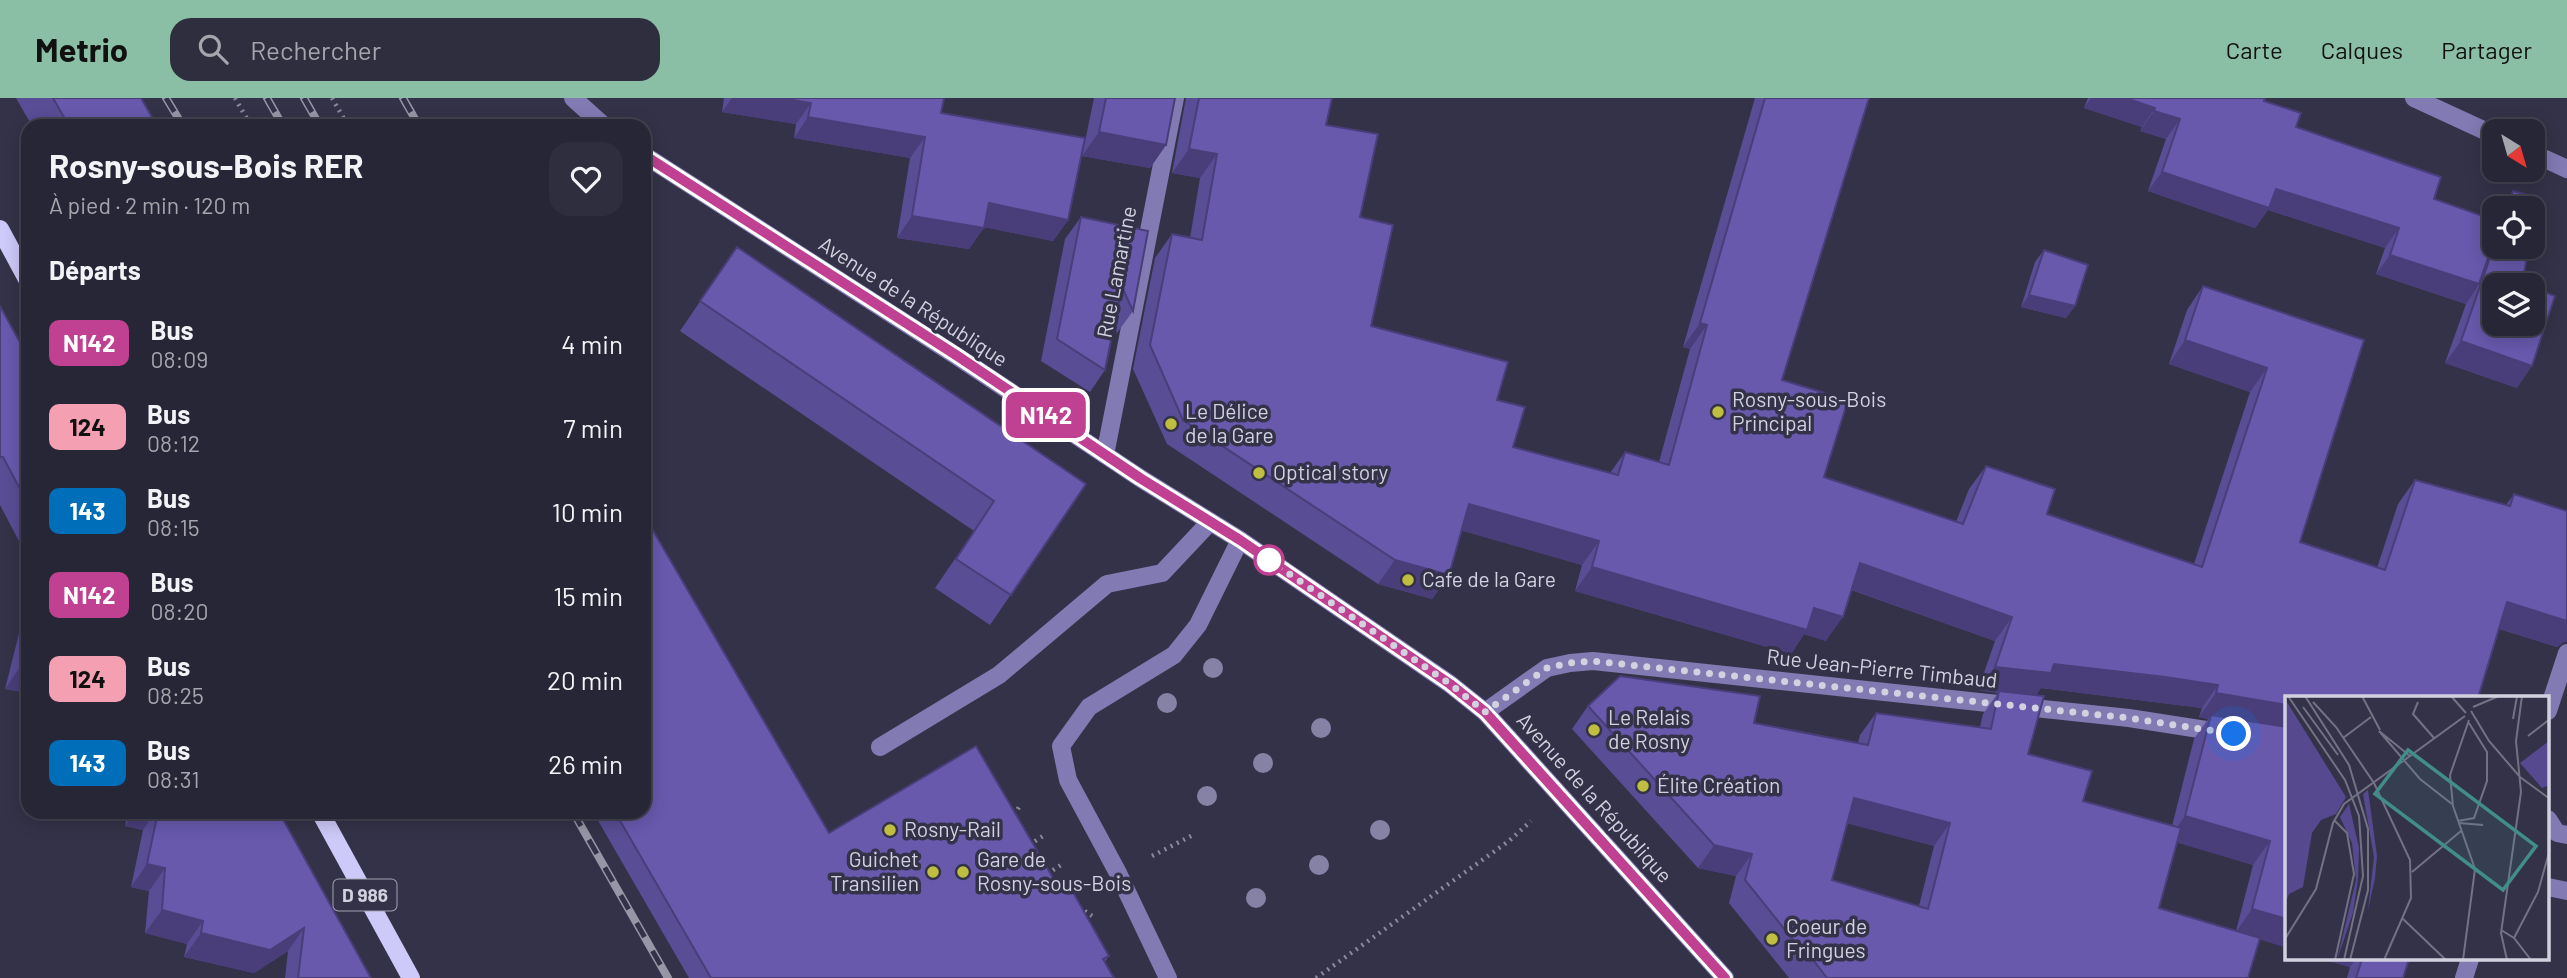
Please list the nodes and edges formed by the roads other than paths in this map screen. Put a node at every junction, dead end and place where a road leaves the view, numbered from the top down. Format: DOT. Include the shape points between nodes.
graph roads {
  1 [pos="573,98"];
  2 [pos="1175,98"];
  3 [pos="2414,98"];
  4 [pos="596,119"];
  5 [pos="2482,129"];
  6 [pos="651,159"];
  7 [pos="2545,159"];
  8 [pos="2567,169"];
  9 [pos="0,229"];
  10 [pos="21,268"];
  11 [pos="1105,455"];
  12 [pos="1210,522"];
  13 [pos="1240,540"];
  14 [pos="2567,653"];
  15 [pos="2550,706"];
  16 [pos="1485,712"];
  17 [pos="2248,736"];
  18 [pos="880,747"];
  19 [pos="324,819"];
  20 [pos="2550,822"];
  21 [pos="2567,835"];
  22 [pos="2470,960"];
  23 [pos="411,978"];
  24 [pos="1168,978"];
  25 [pos="1725,978"];
  26 [pos="2464,978"];
  1 -- 4 [label="street"];
  2 -- 11 [label="street, Rue Lamartine"];
  3 -- 5 [label="street"];
  6 -- 11 [label="street, Avenue de la République"];
  7 -- 8 [label="street"];
  9 -- 10 [label="main road"];
  11 -- 12 [label="street, Avenue de la République"];
  12 -- 13 [label="street, Avenue de la République"];
  12 -- 18 [label="street" via="1162,573 1107,584 999,675"];
  13 -- 16 [label="street, Avenue de la République"];
  13 -- 24 [label="street" via="1198,625 1174,655 1089,707 1061,746 1068,780"];
  14 -- 15 [label="street"];
  16 -- 17 [label="street, Rue Jean-Pierre Timbaud" via="1547,668 1593,661 2129,718"];
  16 -- 25 [label="street, Avenue de la République"];
  19 -- 23 [label="main road, D 986"];
  20 -- 21 [label="street" via="2557,833"];
  22 -- 26 [label="street"];
}
